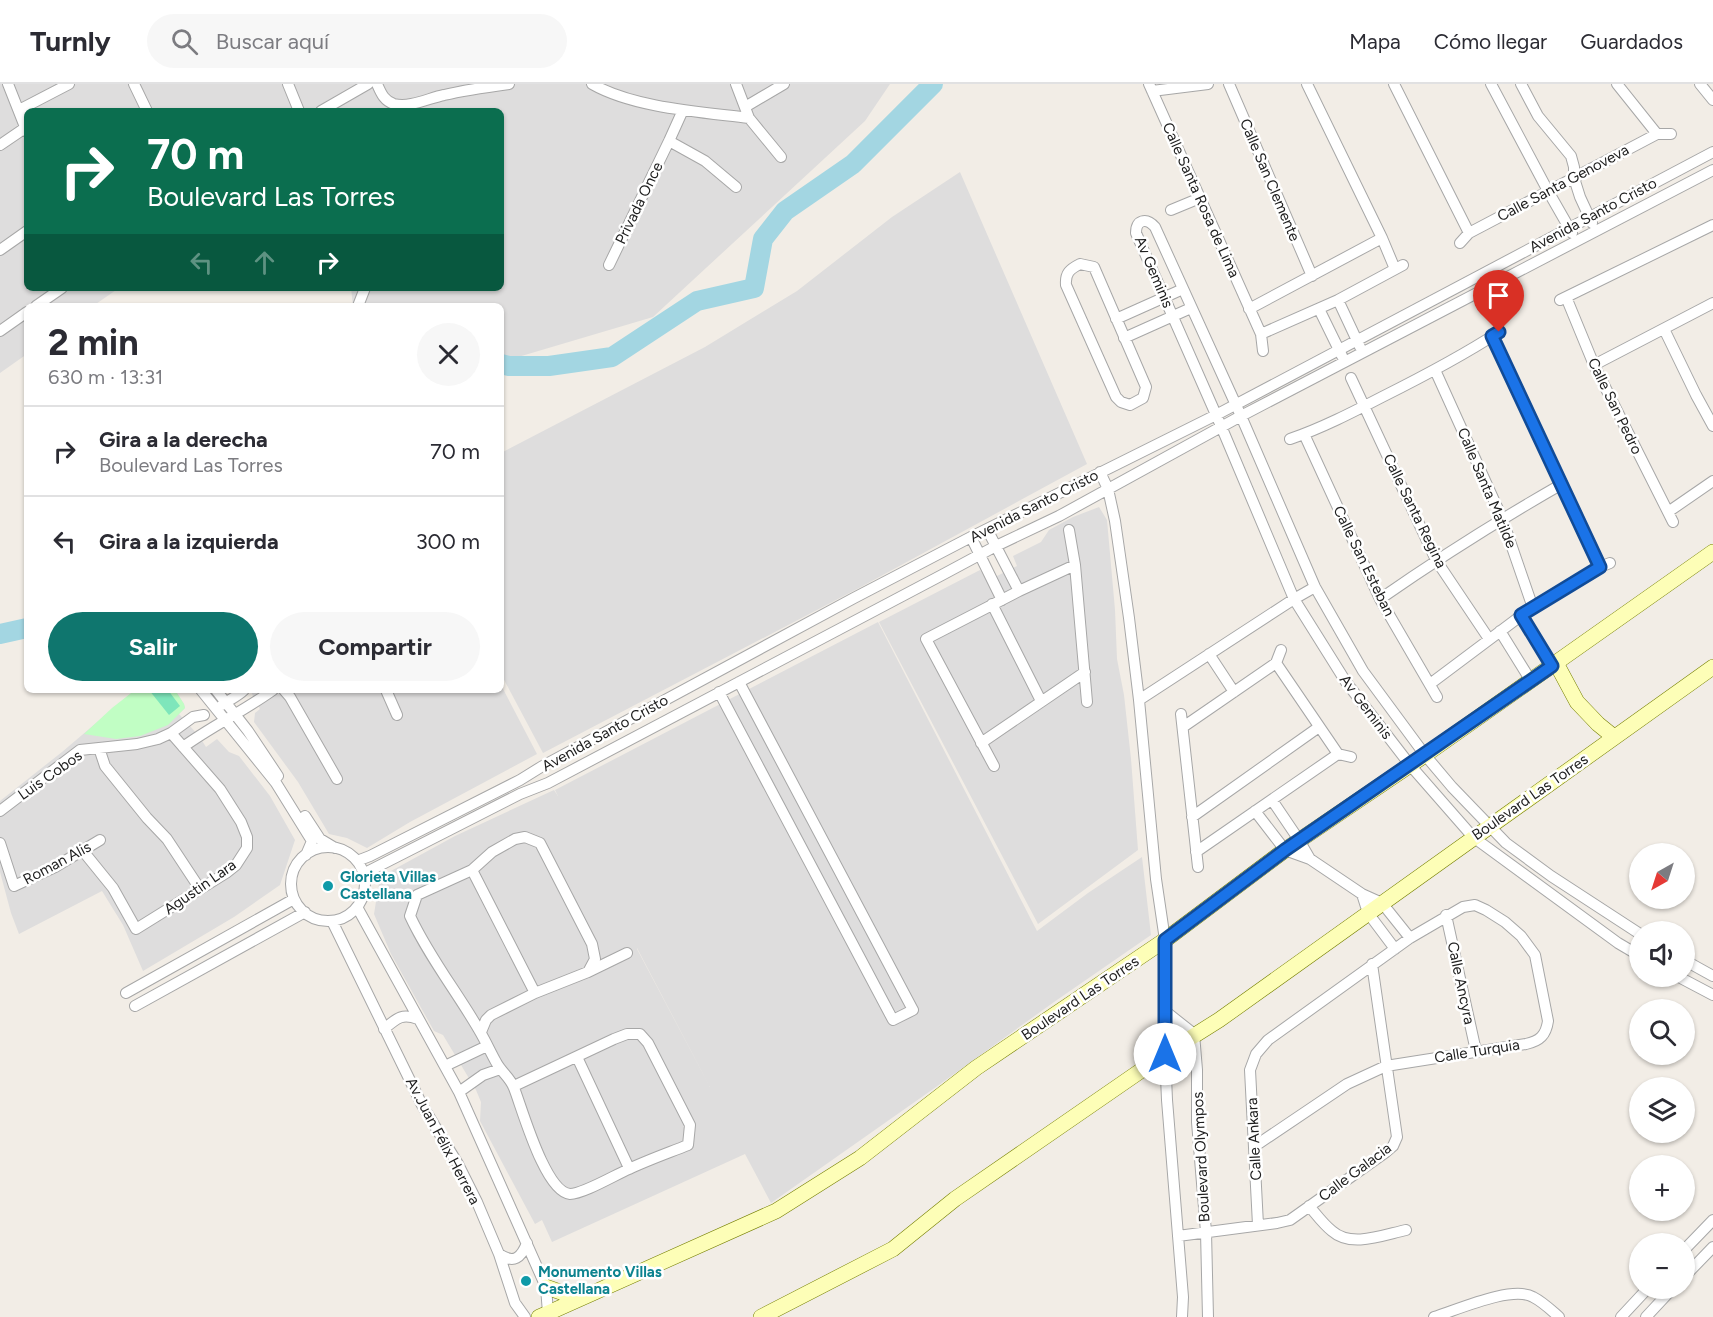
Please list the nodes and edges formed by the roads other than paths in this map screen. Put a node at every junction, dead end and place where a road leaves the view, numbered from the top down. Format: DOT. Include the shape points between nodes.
graph roads {
  1 [pos="69,84"];
  2 [pos="134,84"];
  3 [pos="288,84"];
  4 [pos="368,84"];
  5 [pos="377,84"];
  6 [pos="509,84"];
  7 [pos="594,84"];
  8 [pos="736,84"];
  9 [pos="784,84"];
  10 [pos="1208,84"];
  11 [pos="1229,84"];
  12 [pos="1307,84"];
  13 [pos="1394,84"];
  14 [pos="1491,84"];
  15 [pos="1521,84"];
  16 [pos="1617,84"];
  17 [pos="1700,84"];
  18 [pos="6,86"];
  19 [pos="1150,88"];
  20 [pos="443,89"];
  21 [pos="1713,100"];
  22 [pos="745,107"];
  23 [pos="146,108"];
  24 [pos="298,108"];
  25 [pos="326,108"];
  26 [pos="405,108"];
  27 [pos="19,110"];
  28 [pos="682,110"];
  29 [pos="749,118"];
  30 [pos="24,124"];
  31 [pos="24,131"];
  32 [pos="1657,134"];
  33 [pos="1671,134"];
  34 [pos="669,141"];
  35 [pos="0,145"];
  36 [pos="1713,152"];
  37 [pos="781,157"];
  38 [pos="1713,170"];
  39 [pos="1574,178"];
  40 [pos="735,187"];
  41 [pos="1548,191"];
  42 [pos="1633,195"];
  43 [pos="1200,198"];
  44 [pos="1641,207"];
  45 [pos="1170,210"];
  46 [pos="1589,218"];
  47 [pos="1713,225"];
  48 [pos="1569,228"];
  49 [pos="1595,231"];
  50 [pos="24,233"];
  51 [pos="1469,233"];
  52 [pos="1382,238"];
  53 [pos="1577,241"];
  54 [pos="1461,243"];
  55 [pos="0,250"];
  56 [pos="609,265"];
  57 [pos="1312,276"];
  58 [pos="1183,289"];
  59 [pos="58,291"];
  60 [pos="1164,297"];
  61 [pos="1338,300"];
  62 [pos="40,303"];
  63 [pos="1713,303"];
  64 [pos="1191,308"];
  65 [pos="1250,309"];
  66 [pos="1319,309"];
  67 [pos="24,314"];
  68 [pos="1173,316"];
  69 [pos="1116,319"];
  70 [pos="1664,329"];
  71 [pos="0,331"];
  72 [pos="1261,334"];
  73 [pos="1124,338"];
  74 [pos="1357,340"];
  75 [pos="1339,350"];
  76 [pos="1263,351"];
  77 [pos="1363,352"];
  78 [pos="1345,362"];
  79 [pos="1594,365"];
  80 [pos="1435,370"];
  81 [pos="1351,378"];
  82 [pos="1236,404"];
  83 [pos="1365,406"];
  84 [pos="1216,415"];
  85 [pos="1241,416"];
  86 [pos="1221,426"];
  87 [pos="1713,426"];
  88 [pos="1304,434"];
  89 [pos="1290,439"];
  90 [pos="1100,472"];
  91 [pos="1713,481"];
  92 [pos="1562,484"];
  93 [pos="1108,489"];
  94 [pos="1502,518"];
  95 [pos="987,529"];
  96 [pos="1069,530"];
  97 [pos="971,537"];
  98 [pos="996,546"];
  99 [pos="1713,552"];
  100 [pos="979,554"];
  101 [pos="1436,560"];
  102 [pos="1075,565"];
  103 [pos="1315,586"];
  104 [pos="1019,591"];
  105 [pos="1294,599"];
  106 [pos="1380,599"];
  107 [pos="997,602"];
  108 [pos="1533,608"];
  109 [pos="1521,615"];
  110 [pos="1500,631"];
  111 [pos="1489,639"];
  112 [pos="1281,650"];
  113 [pos="1209,654"];
  114 [pos="1276,663"];
  115 [pos="1554,665"];
  116 [pos="1713,667"];
  117 [pos="1085,672"];
  118 [pos="1531,681"];
  119 [pos="739,682"];
  120 [pos="1430,684"];
  121 [pos="719,692"];
  122 [pos="1234,692"];
  123 [pos="210,693"];
  124 [pos="260,693"];
  125 [pos="269,693"];
  126 [pos="287,693"];
  127 [pos="387,693"];
  128 [pos="1437,697"];
  129 [pos="227,699"];
  130 [pos="1139,700"];
  131 [pos="1041,701"];
  132 [pos="1087,702"];
  133 [pos="1181,714"];
  134 [pos="234,715"];
  135 [pos="397,715"];
  136 [pos="1183,727"];
  137 [pos="1319,727"];
  138 [pos="1614,737"];
  139 [pos="177,740"];
  140 [pos="981,742"];
  141 [pos="99,748"];
  142 [pos="1338,754"];
  143 [pos="1425,755"];
  144 [pos="1351,758"];
  145 [pos="1410,765"];
  146 [pos="994,766"];
  147 [pos="337,779"];
  148 [pos="1272,800"];
  149 [pos="0,811"];
  150 [pos="1255,811"];
  151 [pos="1192,817"];
  152 [pos="1489,826"];
  153 [pos="1473,837"];
  154 [pos="100,840"];
  155 [pos="1299,840"];
  156 [pos="0,843"];
  157 [pos="335,849"];
  158 [pos="1285,850"];
  159 [pos="83,851"];
  160 [pos="1196,852"];
  161 [pos="306,855"];
  162 [pos="1310,859"];
  163 [pos="357,861"];
  164 [pos="1198,867"];
  165 [pos="472,870"];
  166 [pos="363,874"];
  167 [pos="200,890"];
  168 [pos="1362,894"];
  169 [pos="294,899"];
  170 [pos="1382,903"];
  171 [pos="357,908"];
  172 [pos="305,912"];
  173 [pos="1368,913"];
  174 [pos="1446,915"];
  175 [pos="332,921"];
  176 [pos="1629,927"];
  177 [pos="1410,938"];
  178 [pos="1165,940"];
  179 [pos="1395,949"];
  180 [pos="1629,950"];
  181 [pos="627,953"];
  182 [pos="1372,964"];
  183 [pos="1695,966"];
  184 [pos="588,972"];
  185 [pos="1713,976"];
  186 [pos="1695,986"];
  187 [pos="126,993"];
  188 [pos="535,993"];
  189 [pos="1713,995"];
  190 [pos="135,1006"];
  191 [pos="1165,1011"];
  192 [pos="418,1019"];
  193 [pos="384,1029"];
  194 [pos="481,1032"];
  195 [pos="1194,1034"];
  196 [pos="487,1046"];
  197 [pos="1476,1051"];
  198 [pos="1165,1054"];
  199 [pos="1256,1054"];
  200 [pos="577,1056"];
  201 [pos="445,1066"];
  202 [pos="1386,1066"];
  203 [pos="500,1069"];
  204 [pos="514,1086"];
  205 [pos="459,1092"];
  206 [pos="1255,1146"];
  207 [pos="629,1168"];
  208 [pos="1309,1206"];
  209 [pos="1713,1220"];
  210 [pos="1258,1225"];
  211 [pos="1406,1230"];
  212 [pos="1206,1232"];
  213 [pos="1178,1236"];
  214 [pos="1695,1239"];
  215 [pos="527,1243"];
  216 [pos="1713,1247"];
  217 [pos="499,1254"];
  218 [pos="1695,1266"];
  219 [pos="546,1287"];
  220 [pos="584,1297"];
  221 [pos="1638,1299"];
  222 [pos="1664,1299"];
  223 [pos="1657,1306"];
  224 [pos="546,1316"];
  225 [pos="525,1317"];
  226 [pos="761,1317"];
  227 [pos="1182,1317"];
  228 [pos="1208,1317"];
  229 [pos="1434,1317"];
  230 [pos="1559,1317"];
  231 [pos="1621,1317"];
  232 [pos="1646,1317"];
  233 [pos="1663,1317"];
  1 -- 27 [label="street"];
  2 -- 23 [label="street"];
  3 -- 24 [label="street"];
  4 -- 25 [label="street"];
  5 -- 26 [label="street" via="384,98"];
  6 -- 20 [label="street"];
  7 -- 28 [label="street" via="613,95"];
  8 -- 22 [label="street"];
  9 -- 22 [label="street"];
  10 -- 19 [label="street, Calle Santa Rosa de Lima"];
  11 -- 57 [label="street, Calle San Clemente"];
  12 -- 52 [label="street"];
  13 -- 51 [label="street"];
  14 -- 41 [label="street"];
  15 -- 39 [label="street" via="1538,116 1571,156"];
  16 -- 32 [label="street"];
  17 -- 21 [label="street"];
  18 -- 27 [label="street"];
  19 -- 43 [label="street, Calle Santa Rosa de Lima"];
  20 -- 26 [label="street"];
  22 -- 29 [label="street"];
  27 -- 30 [label="street"];
  28 -- 29 [label="street"];
  28 -- 34 [label="street, Privada Once"];
  29 -- 37 [label="street"];
  31 -- 35 [label="street"];
  32 -- 33 [label="street, Calle Santa Genoveva"];
  32 -- 39 [label="street, Calle Santa Genoveva"];
  34 -- 40 [label="street" via="705,161"];
  34 -- 56 [label="street, Privada Once"];
  36 -- 42 [label="street, Avenida Santo Cristo"];
  38 -- 44 [label="street, Avenida Santo Cristo"];
  39 -- 41 [label="street, Calle Santa Genoveva"];
  39 -- 46 [label="street"];
  41 -- 48 [label="street"];
  41 -- 51 [label="street, Calle Santa Genoveva"];
  42 -- 44 [label="street"];
  42 -- 46 [label="street, Avenida Santo Cristo"];
  43 -- 45 [label="street"];
  43 -- 65 [label="street, Calle Santa Rosa de Lima"];
  44 -- 49 [label="street, Avenida Santo Cristo"];
  46 -- 48 [label="street, Avenida Santo Cristo"];
  46 -- 49 [label="street"];
  47 -- 79 [label="street, Calle San Pedro" via="1563,299"];
  48 -- 53 [label="street"];
  48 -- 74 [label="street, Avenida Santo Cristo"];
  49 -- 53 [label="street, Avenida Santo Cristo"];
  50 -- 55 [label="street"];
  51 -- 54 [label="street, Calle Santa Genoveva"];
  52 -- 57 [label="street"];
  52 -- 61 [label="street" via="1399,267"];
  53 -- 77 [label="street, Avenida Santo Cristo"];
  57 -- 65 [label="street"];
  58 -- 60 [label="street"];
  58 -- 60 [label="street, Av Geminis" via="1155,227 1142,221 1136,233"];
  58 -- 64 [label="street, Av Geminis"];
  59 -- 62 [label="street"];
  60 -- 68 [label="street, Av Geminis"];
  60 -- 69 [label="street"];
  61 -- 66 [label="street"];
  61 -- 74 [label="street"];
  63 -- 70 [label="street"];
  64 -- 68 [label="street"];
  64 -- 82 [label="street, Av Geminis"];
  65 -- 72 [label="street, Calle Santa Rosa de Lima"];
  66 -- 72 [label="street"];
  66 -- 75 [label="street"];
  67 -- 71 [label="street"];
  68 -- 73 [label="street"];
  68 -- 84 [label="street, Av Geminis"];
  69 -- 73 [label="street"];
  69 -- 73 [label="street" via="1094,267 1080,264 1071,268 1066,285 1116,397 1130,405 1143,398 1146,387"];
  70 -- 79 [label="street"];
  70 -- 87 [label="street"];
  72 -- 76 [label="street, Calle Santa Rosa de Lima"];
  74 -- 75 [label="street, Avenida Santo Cristo"];
  74 -- 77 [label="street"];
  75 -- 78 [label="street"];
  75 -- 82 [label="street, Avenida Santo Cristo"];
  77 -- 78 [label="street, Avenida Santo Cristo"];
  78 -- 85 [label="street, Avenida Santo Cristo"];
  79 -- 91 [label="street, Calle San Pedro" via="1671,517"];
  80 -- 83 [label="street"];
  80 -- 92 [label="street" via="1496,334"];
  80 -- 94 [label="street, Calle Santa Matilde"];
  81 -- 83 [label="street, Calle Santa Regina"];
  82 -- 84 [label="street, Avenida Santo Cristo"];
  82 -- 85 [label="street, Av Geminis"];
  83 -- 88 [label="street"];
  83 -- 101 [label="street, Calle Santa Regina"];
  84 -- 86 [label="street, Av Geminis"];
  84 -- 90 [label="street, Avenida Santo Cristo"];
  85 -- 86 [label="street, Avenida Santo Cristo"];
  85 -- 103 [label="street, Av Geminis"];
  86 -- 93 [label="street, Avenida Santo Cristo"];
  86 -- 105 [label="street, Av Geminis"];
  88 -- 89 [label="street"];
  88 -- 106 [label="street, Calle San Esteban"];
  90 -- 93 [label="street, Boulevard Olympos"];
  90 -- 95 [label="street, Avenida Santo Cristo"];
  92 -- 94 [label="street"];
  92 -- 108 [label="street" via="1605,565"];
  93 -- 98 [label="street, Avenida Santo Cristo"];
  93 -- 130 [label="street, Boulevard Olympos"];
  94 -- 101 [label="street"];
  94 -- 108 [label="street, Calle Santa Matilde"];
  95 -- 97 [label="street, Avenida Santo Cristo"];
  95 -- 98 [label="street"];
  96 -- 102 [label="street"];
  97 -- 100 [label="street"];
  97 -- 163 [label="street, Avenida Santo Cristo" via="520,780"];
  98 -- 100 [label="street, Avenida Santo Cristo"];
  98 -- 104 [label="street"];
  99 -- 115 [label="main road, Boulevard Las Torres"];
  100 -- 107 [label="street"];
  100 -- 119 [label="street, Avenida Santo Cristo"];
  101 -- 106 [label="street"];
  101 -- 111 [label="street, Calle Santa Regina"];
  102 -- 104 [label="street"];
  102 -- 117 [label="street"];
  103 -- 105 [label="street"];
  103 -- 143 [label="street, Av Geminis" via="1364,671"];
  104 -- 107 [label="street"];
  105 -- 113 [label="street"];
  105 -- 145 [label="street, Av Geminis" via="1346,682"];
  106 -- 120 [label="street, Calle San Esteban"];
  107 -- 131 [label="street"];
  107 -- 140 [label="street" via="926,639"];
  108 -- 109 [label="street"];
  109 -- 110 [label="street"];
  109 -- 115 [label="street"];
  110 -- 111 [label="street"];
  110 -- 118 [label="street"];
  111 -- 120 [label="street"];
  112 -- 114 [label="street"];
  113 -- 122 [label="street"];
  113 -- 130 [label="street"];
  114 -- 122 [label="street"];
  114 -- 137 [label="street"];
  115 -- 118 [label="main road, Boulevard Las Torres"];
  115 -- 138 [label="main road" via="1577,702"];
  116 -- 138 [label="main road, Boulevard Las Torres"];
  117 -- 131 [label="street"];
  117 -- 132 [label="street"];
  118 -- 143 [label="main road, Boulevard Las Torres"];
  119 -- 121 [label="street, Avenida Santo Cristo"];
  119 -- 121 [label="street" via="913,1010 893,1020"];
  120 -- 128 [label="street, Calle San Esteban"];
  121 -- 166 [label="street, Avenida Santo Cristo" via="548,783"];
  122 -- 136 [label="street"];
  123 -- 129 [label="street"];
  124 -- 134 [label="street"];
  125 -- 134 [label="street"];
  126 -- 147 [label="street"];
  127 -- 135 [label="street"];
  129 -- 134 [label="street"];
  129 -- 139 [label="street, Luis Cobos"];
  130 -- 178 [label="street, Boulevard Olympos"];
  131 -- 140 [label="street"];
  133 -- 136 [label="street"];
  134 -- 139 [label="street, Luis Cobos"];
  134 -- 157 [label="street" via="320,839"];
  134 -- 161 [label="street" via="312,840"];
  136 -- 151 [label="street"];
  137 -- 142 [label="street"];
  137 -- 151 [label="street"];
  138 -- 152 [label="main road, Boulevard Las Torres"];
  139 -- 141 [label="street, Luis Cobos"];
  139 -- 167 [label="street, Agustin Lara" via="220,789 247,837 247,848 236,865"];
  140 -- 146 [label="street"];
  141 -- 149 [label="street, Luis Cobos" via="80,750"];
  141 -- 167 [label="street" via="105,766 167,839"];
  142 -- 144 [label="street"];
  142 -- 148 [label="street"];
  143 -- 145 [label="main road, Boulevard Las Torres"];
  143 -- 152 [label="street, Av Geminis"];
  145 -- 153 [label="street, Av Geminis"];
  145 -- 155 [label="main road, Boulevard Las Torres"];
  148 -- 150 [label="street"];
  148 -- 155 [label="street"];
  150 -- 158 [label="street"];
  150 -- 160 [label="street"];
  151 -- 160 [label="street"];
  152 -- 153 [label="main road, Boulevard Las Torres"];
  152 -- 176 [label="street, Av Geminis" via="1551,876"];
  153 -- 170 [label="main road, Boulevard Las Torres"];
  153 -- 180 [label="street, Av Geminis"];
  154 -- 159 [label="street, Roman Alis"];
  155 -- 158 [label="main road, Boulevard Las Torres"];
  155 -- 162 [label="street"];
  156 -- 159 [label="street, Roman Alis" via="14,886"];
  157 -- 161 [label="street" via="316,849"];
  157 -- 163 [label="street"];
  158 -- 162 [label="street"];
  158 -- 178 [label="main road, Boulevard Las Torres"];
  159 -- 167 [label="street, Agustin Lara" via="113,888 136,929"];
  160 -- 164 [label="street"];
  161 -- 169 [label="street" via="293,874"];
  162 -- 168 [label="street"];
  163 -- 166 [label="street"];
  165 -- 184 [label="street" via="514,839 525,837 540,843 592,944 595,959"];
  165 -- 188 [label="street"];
  165 -- 194 [label="street" via="417,895 410,916"];
  166 -- 171 [label="street" via="363,897"];
  168 -- 170 [label="street"];
  168 -- 173 [label="street"];
  169 -- 172 [label="street"];
  169 -- 187 [label="street"];
  170 -- 173 [label="main road, Boulevard Las Torres"];
  170 -- 177 [label="street"];
  171 -- 175 [label="street"];
  171 -- 192 [label="street, Av.Juan Félix Herrera"];
  172 -- 175 [label="street"];
  172 -- 190 [label="street"];
  173 -- 179 [label="street"];
  173 -- 195 [label="main road, Boulevard Las Torres"];
  174 -- 177 [label="street, Calle Turquia"];
  174 -- 197 [label="street, Calle Ancyra"];
  174 -- 197 [label="street, Calle Turquia" via="1475,905 1505,922 1535,955 1547,1030 1535,1042"];
  175 -- 193 [label="street, Av.Juan Félix Herrera"];
  177 -- 179 [label="street, Calle Turquia"];
  178 -- 191 [label="street, Boulevard Olympos"];
  178 -- 220 [label="main road, Boulevard Las Torres" via="976,1068 860,1158 776,1211"];
  179 -- 182 [label="street, Calle Turquia"];
  181 -- 184 [label="street"];
  182 -- 199 [label="street, Calle Turquia" via="1268,1040"];
  182 -- 202 [label="street, Calle Galacia"];
  183 -- 185 [label="street"];
  184 -- 188 [label="street"];
  186 -- 189 [label="street"];
  188 -- 194 [label="street" via="491,1015"];
  191 -- 195 [label="street"];
  191 -- 198 [label="street, Boulevard Olympos"];
  192 -- 193 [label="street" via="400,1017"];
  192 -- 201 [label="street, Av.Juan Félix Herrera"];
  193 -- 217 [label="street, Av.Juan Félix Herrera" via="422,1105 458,1164"];
  194 -- 196 [label="street"];
  195 -- 198 [label="main road, Boulevard Las Torres"];
  195 -- 212 [label="street, Boulevard Olympos"];
  196 -- 201 [label="street"];
  196 -- 203 [label="street"];
  197 -- 202 [label="street, Calle Turquia"];
  198 -- 213 [label="street, Boulevard Olympos"];
  198 -- 226 [label="main road, Boulevard Las Torres" via="955,1199 893,1249"];
  199 -- 206 [label="street, Calle Ankara" via="1250,1070"];
  200 -- 204 [label="street"];
  200 -- 207 [label="street"];
  200 -- 207 [label="street" via="627,1034 640,1034 648,1042 690,1125 688,1145"];
  201 -- 205 [label="street, Av.Juan Félix Herrera"];
  202 -- 206 [label="street, Calle Turquia" via="1347,1084"];
  202 -- 208 [label="street, Calle Galacia" via="1397,1137 1393,1146"];
  203 -- 204 [label="street"];
  203 -- 205 [label="street" via="483,1075"];
  204 -- 207 [label="street" via="536,1149 555,1185 564,1192 571,1194 590,1187"];
  205 -- 215 [label="street, Av.Juan Félix Herrera"];
  206 -- 210 [label="street, Calle Ankara"];
  208 -- 210 [label="street, Calle Galacia" via="1290,1220"];
  208 -- 211 [label="street" via="1342,1239 1364,1239"];
  209 -- 214 [label="street"];
  210 -- 212 [label="street, Calle Galacia"];
  212 -- 213 [label="street, Calle Galacia"];
  212 -- 228 [label="street, Boulevard Olympos"];
  213 -- 227 [label="street, Boulevard Olympos"];
  215 -- 217 [label="street" via="522,1254 514,1259"];
  215 -- 219 [label="street, Av.Juan Félix Herrera"];
  216 -- 218 [label="street"];
  217 -- 225 [label="street, Av.Juan Félix Herrera" via="515,1303"];
  219 -- 220 [label="main road"];
  219 -- 224 [label="street, Av.Juan Félix Herrera"];
  220 -- 224 [label="main road, Boulevard Las Torres"];
  221 -- 231 [label="street"];
  222 -- 223 [label="street"];
  223 -- 232 [label="street"];
  223 -- 233 [label="street"];
  229 -- 230 [label="street" via="1519,1292 1532,1296"];
}
